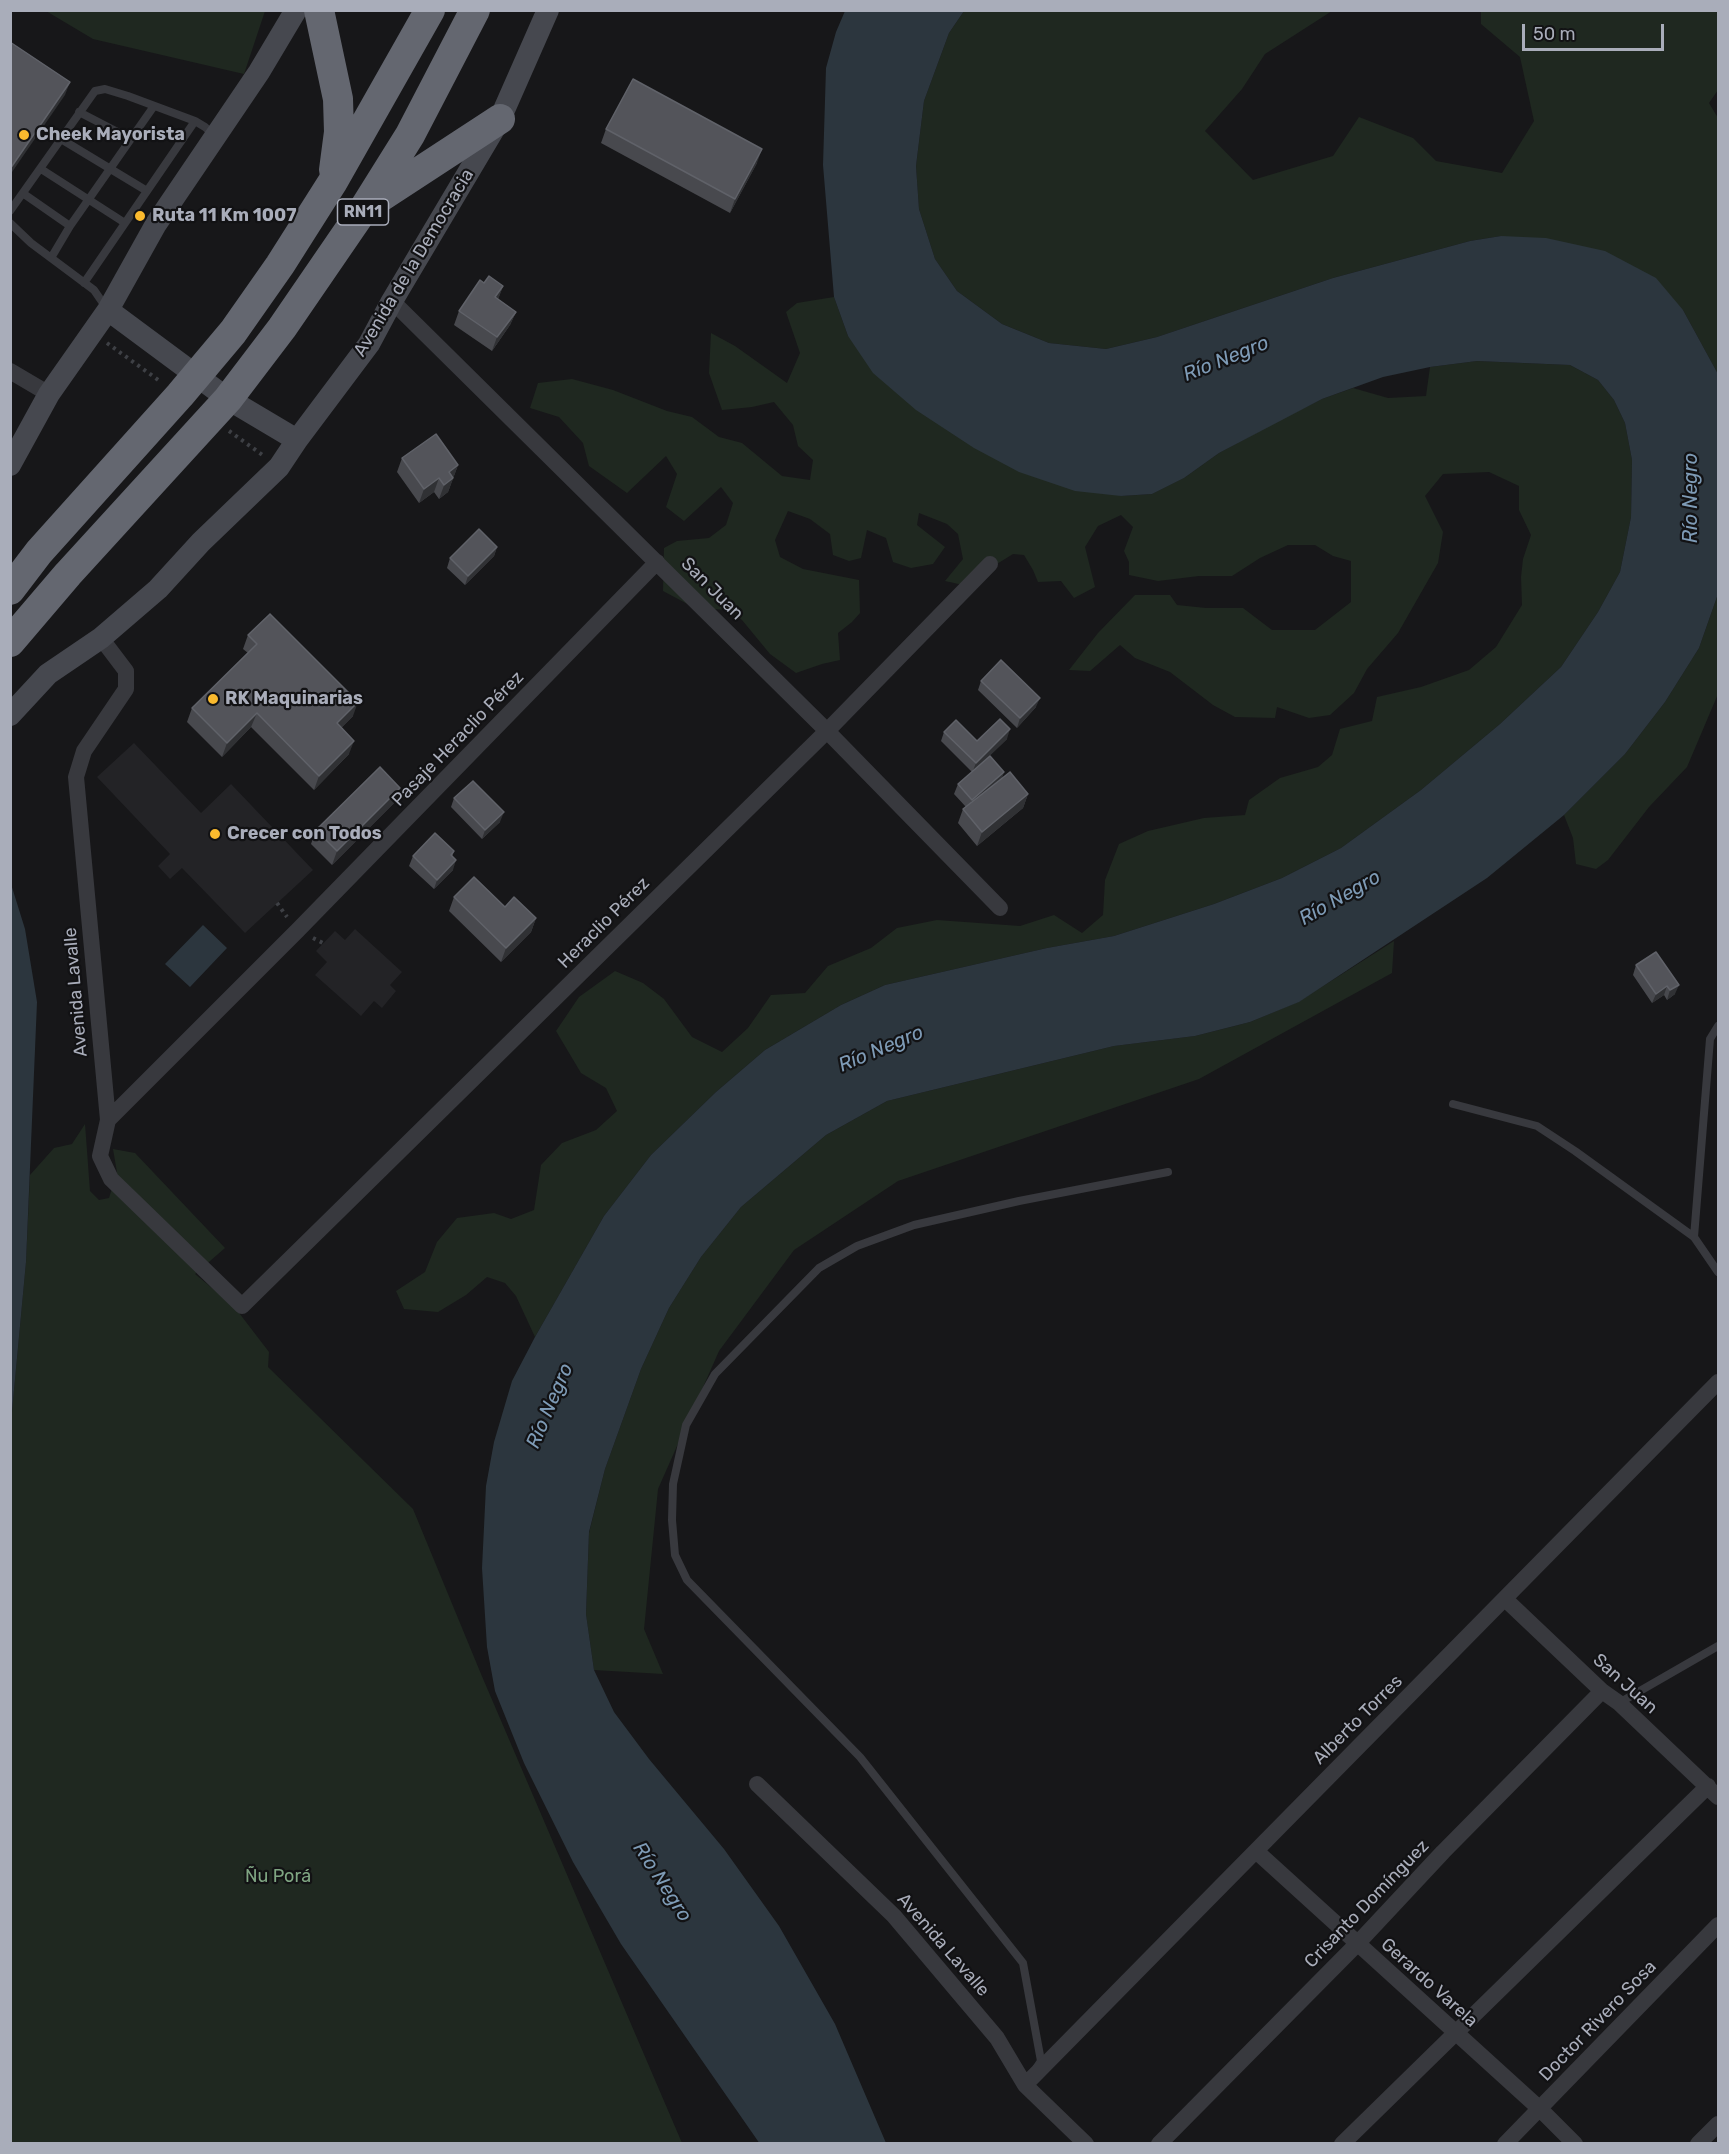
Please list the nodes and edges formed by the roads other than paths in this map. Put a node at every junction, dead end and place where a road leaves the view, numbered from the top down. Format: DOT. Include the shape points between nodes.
graph roads {
  1 [pos="296,10"];
  2 [pos="319,10"];
  3 [pos="430,10"];
  4 [pos="475,10"];
  5 [pos="548,10"];
  6 [pos="154,105"];
  7 [pos="80,111"];
  8 [pos="500,119"];
  9 [pos="195,121"];
  10 [pos="216,136"];
  11 [pos="61,139"];
  12 [pos="131,139"];
  13 [pos="110,168"];
  14 [pos="41,169"];
  15 [pos="332,183"];
  16 [pos="147,191"];
  17 [pos="24,194"];
  18 [pos="89,200"];
  19 [pos="366,207"];
  20 [pos="10,211"];
  21 [pos="10,223"];
  22 [pos="125,223"];
  23 [pos="70,226"];
  24 [pos="51,258"];
  25 [pos="84,282"];
  26 [pos="392,301"];
  27 [pos="108,310"];
  28 [pos="10,371"];
  29 [pos="196,375"];
  30 [pos="49,394"];
  31 [pos="224,412"];
  32 [pos="297,440"];
  33 [pos="10,465"];
  34 [pos="657,562"];
  35 [pos="990,564"];
  36 [pos="10,590"];
  37 [pos="101,638"];
  38 [pos="10,642"];
  39 [pos="10,715"];
  40 [pos="828,730"];
  41 [pos="1000,908"];
  42 [pos="1719,1026"];
  43 [pos="1453,1104"];
  44 [pos="108,1120"];
  45 [pos="1168,1172"];
  46 [pos="1694,1237"];
  47 [pos="1719,1272"];
  48 [pos="242,1306"];
  49 [pos="1719,1382"];
  50 [pos="1505,1599"];
  51 [pos="1719,1646"];
  52 [pos="1602,1691"];
  53 [pos="1619,1703"];
  54 [pos="757,1784"];
  55 [pos="1713,1792"];
  56 [pos="1256,1851"];
  57 [pos="1719,1925"];
  58 [pos="1357,1944"];
  59 [pos="1455,2033"];
  60 [pos="1025,2085"];
  61 [pos="1540,2109"];
  62 [pos="1719,2124"];
  63 [pos="1086,2144"];
  64 [pos="1159,2144"];
  65 [pos="1342,2144"];
  66 [pos="1505,2144"];
  67 [pos="1575,2144"];
  68 [pos="1698,2144"];
  1 -- 10 [label="street"];
  2 -- 15 [label="highway" via="338,99 339,132"];
  3 -- 15 [label="highway, RN11"];
  4 -- 19 [label="highway, RN11" via="410,135"];
  5 -- 8 [label="street, Avenida de la Democracia"];
  6 -- 7 [label="lane" via="105,89 91,94"];
  6 -- 9 [label="lane"];
  6 -- 12 [label="lane"];
  7 -- 11 [label="lane"];
  7 -- 12 [label="lane"];
  8 -- 19 [label="highway"];
  8 -- 26 [label="street, Avenida de la Democracia"];
  9 -- 10 [label="lane"];
  9 -- 16 [label="lane"];
  10 -- 27 [label="street" via="156,224"];
  11 -- 13 [label="lane"];
  11 -- 14 [label="lane"];
  12 -- 13 [label="lane"];
  13 -- 16 [label="lane"];
  13 -- 18 [label="lane"];
  14 -- 17 [label="lane"];
  14 -- 18 [label="lane"];
  15 -- 29 [label="highway, RN11" via="233,332"];
  16 -- 22 [label="lane"];
  17 -- 20 [label="lane"];
  17 -- 23 [label="lane"];
  18 -- 22 [label="lane"];
  18 -- 23 [label="lane"];
  19 -- 31 [label="highway, RN11"];
  21 -- 24 [label="lane"];
  22 -- 25 [label="lane"];
  23 -- 24 [label="lane"];
  24 -- 25 [label="lane"];
  25 -- 27 [label="lane"];
  26 -- 32 [label="street, Avenida de la Democracia" via="369,344"];
  26 -- 34 [label="street, San Juan"];
  27 -- 29 [label="street"];
  27 -- 30 [label="street"];
  28 -- 30 [label="street"];
  29 -- 31 [label="street"];
  29 -- 36 [label="highway, RN11"];
  30 -- 33 [label="street"];
  31 -- 32 [label="street"];
  31 -- 38 [label="highway, RN11" via="68,574"];
  32 -- 37 [label="street, Avenida de la Democracia" via="279,467 158,589"];
  34 -- 40 [label="street, San Juan"];
  34 -- 44 [label="street, Pasaje Heraclio Pérez"];
  35 -- 40 [label="street, Heraclio Pérez"];
  37 -- 39 [label="street, Avenida de la Democracia" via="48,674"];
  37 -- 44 [label="street, Avenida Lavalle" via="126,671 126,689 84,751 76,777"];
  40 -- 41 [label="street, San Juan"];
  40 -- 48 [label="street, Heraclio Pérez"];
  42 -- 46 [label="lane" via="1710,1039"];
  43 -- 46 [label="lane" via="1537,1126"];
  44 -- 48 [label="street, Avenida Lavalle" via="100,1156 111,1179"];
  45 -- 60 [label="lane" via="915,1225 857,1246 819,1268 715,1374 686,1425 674,1484 675,1555 687,1580 860,1756 1023,1963 1041,2061"];
  46 -- 47 [label="lane"];
  49 -- 50 [label="street, Alberto Torres"];
  50 -- 52 [label="street, San Juan"];
  50 -- 56 [label="street, Alberto Torres"];
  51 -- 53 [label="lane"];
  52 -- 53 [label="street, San Juan"];
  52 -- 58 [label="street, Crisanto Domínguez"];
  53 -- 55 [label="street, San Juan"];
  54 -- 60 [label="street, Avenida Lavalle" via="894,1916 997,2038"];
  55 -- 59 [label="street"];
  56 -- 58 [label="street, Gerardo Varela"];
  56 -- 60 [label="street, Alberto Torres"];
  57 -- 61 [label="street, Doctor Rivero Sosa"];
  58 -- 59 [label="street, Gerardo Varela"];
  58 -- 64 [label="street, Crisanto Domínguez"];
  59 -- 61 [label="street, Gerardo Varela"];
  59 -- 65 [label="street"];
  60 -- 63 [label="street, Avenida Lavalle"];
  61 -- 66 [label="street, Doctor Rivero Sosa"];
  61 -- 67 [label="street, Gerardo Varela"];
  62 -- 68 [label="street"];
}
